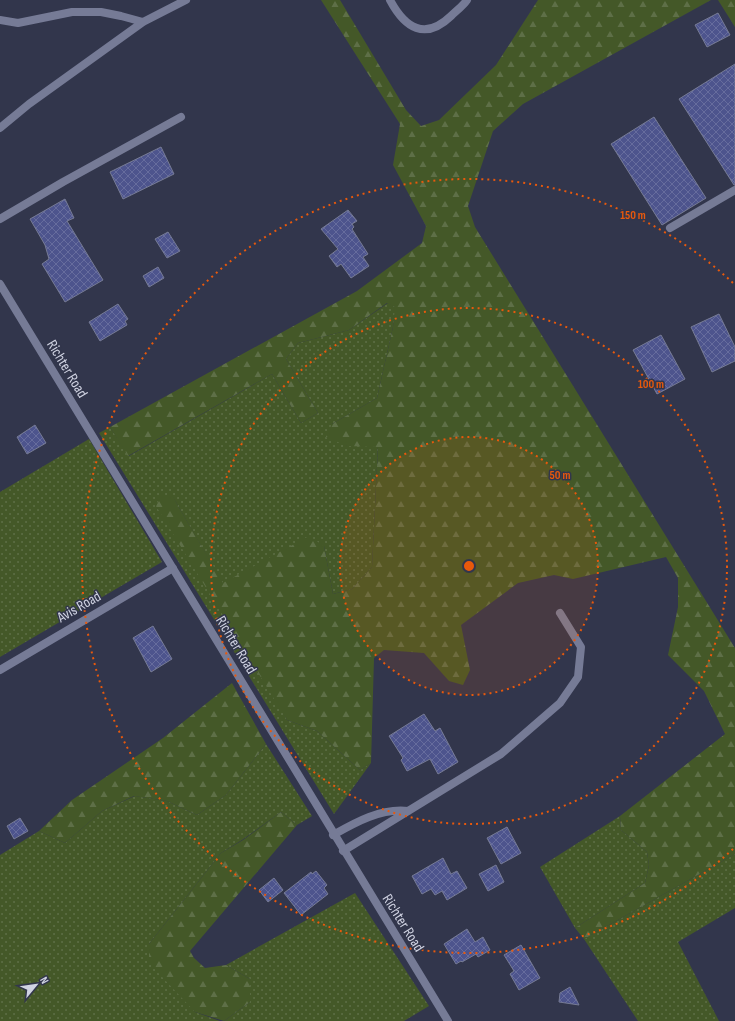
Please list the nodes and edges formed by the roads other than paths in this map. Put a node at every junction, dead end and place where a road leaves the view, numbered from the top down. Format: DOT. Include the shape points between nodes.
graph roads {
  1 [pos="186,0"];
  2 [pos="390,0"];
  3 [pos="467,0"];
  4 [pos="0,20"];
  5 [pos="143,22"];
  6 [pos="181,117"];
  7 [pos="0,128"];
  8 [pos="735,190"];
  9 [pos="0,219"];
  10 [pos="670,228"];
  11 [pos="0,284"];
  12 [pos="173,568"];
  13 [pos="560,613"];
  14 [pos="0,670"];
  15 [pos="408,811"];
  16 [pos="333,834"];
  17 [pos="343,851"];
  18 [pos="448,1021"];
  1 -- 5 [label="street"];
  2 -- 3 [label="street" via="398,14 418,30 431,30 446,21"];
  4 -- 5 [label="street" via="18,23 72,12 87,12 121,16"];
  5 -- 7 [label="street" via="29,104"];
  6 -- 9 [label="street"];
  8 -- 10 [label="street"];
  11 -- 12 [label="street, Richter Road"];
  12 -- 14 [label="street, Avis Road"];
  12 -- 16 [label="street, Richter Road"];
  13 -- 15 [label="street" via="581,647 578,677 560,703 501,754"];
  15 -- 16 [label="street" via="394,810 362,820"];
  15 -- 17 [label="street"];
  16 -- 17 [label="street, Richter Road"];
  17 -- 18 [label="street, Richter Road"];
}
